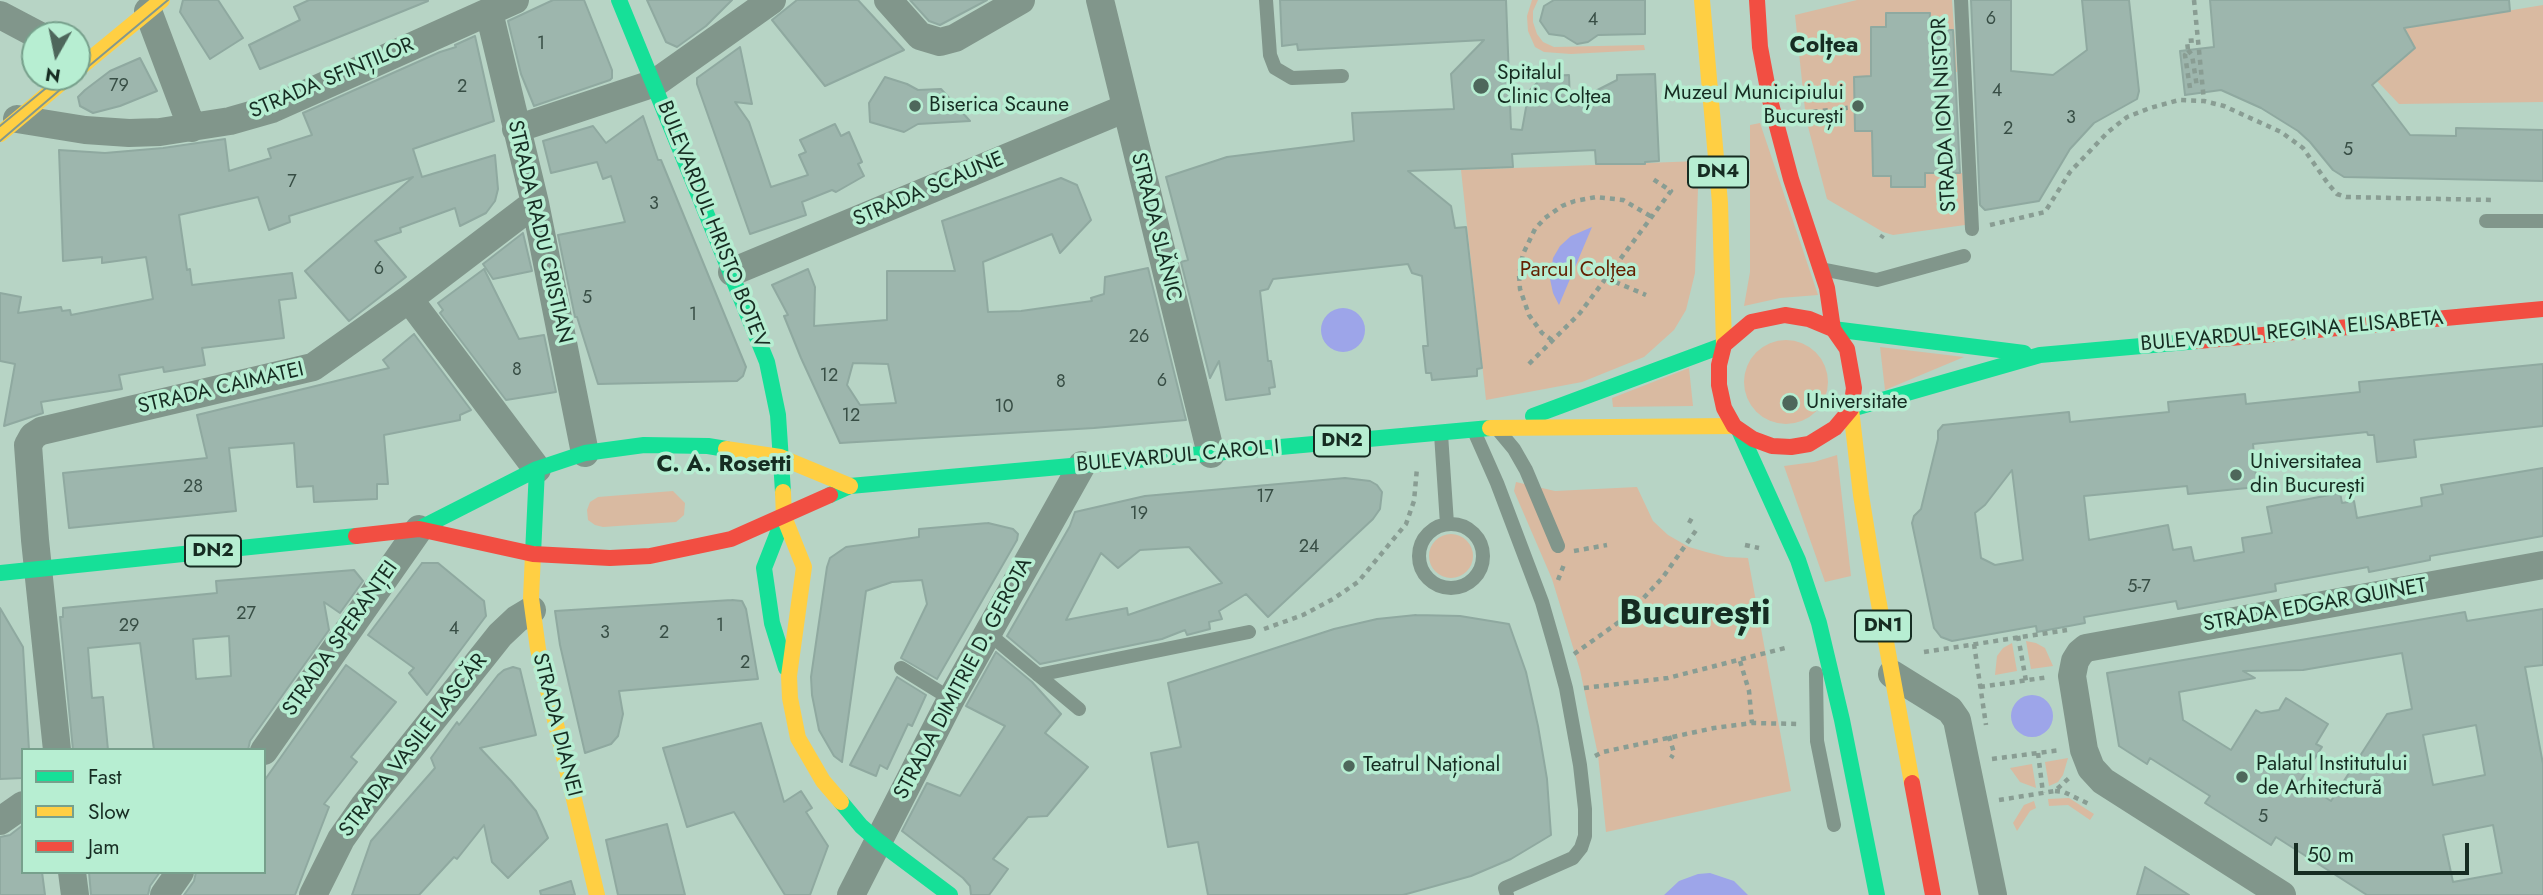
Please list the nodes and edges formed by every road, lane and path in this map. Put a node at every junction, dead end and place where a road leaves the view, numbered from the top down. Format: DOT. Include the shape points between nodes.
graph roads {
  1 [pos="515,0"];
  2 [pos="619,0"];
  3 [pos="772,0"];
  4 [pos="888,0"];
  5 [pos="1021,0"];
  6 [pos="1100,0"];
  7 [pos="1266,0"];
  8 [pos="1702,0"];
  9 [pos="1961,0"];
  10 [pos="2194,0"];
  11 [pos="1763,1"];
  12 [pos="155,6"];
  13 [pos="489,12"];
  14 [pos="0,15"];
  15 [pos="21,26"];
  16 [pos="2198,40"];
  17 [pos="91,55"];
  18 [pos="1342,76"];
  19 [pos="655,83"];
  20 [pos="2193,87"];
  21 [pos="48,91"];
  22 [pos="2204,101"];
  23 [pos="1855,107"];
  24 [pos="1126,108"];
  25 [pos="1796,114"];
  26 [pos="8,126"];
  27 [pos="192,128"];
  28 [pos="516,129"];
  29 [pos="1653,179"];
  30 [pos="2504,200"];
  31 [pos="535,203"];
  32 [pos="1652,217"];
  33 [pos="2486,221"];
  34 [pos="2543,222"];
  35 [pos="1972,229"];
  36 [pos="1964,256"];
  37 [pos="1821,270"];
  38 [pos="732,272"];
  39 [pos="1606,278"];
  40 [pos="1646,295"];
  41 [pos="409,299"];
  42 [pos="2543,309"];
  43 [pos="1833,329"];
  44 [pos="1552,340"];
  45 [pos="1724,345"];
  46 [pos="2040,355"];
  47 [pos="1529,364"];
  48 [pos="1851,409"];
  49 [pos="1501,427"];
  50 [pos="1737,428"];
  51 [pos="1474,430"];
  52 [pos="1441,433"];
  53 [pos="585,453"];
  54 [pos="1210,454"];
  55 [pos="780,457"];
  56 [pos="1082,466"];
  57 [pos="1417,468"];
  58 [pos="537,469"];
  59 [pos="850,486"];
  60 [pos="1693,516"];
  61 [pos="784,517"];
  62 [pos="1689,523"];
  63 [pos="1447,524"];
  64 [pos="419,529"];
  65 [pos="1697,529"];
  66 [pos="1607,545"];
  67 [pos="1745,545"];
  68 [pos="1760,548"];
  69 [pos="1564,549"];
  70 [pos="533,554"];
  71 [pos="2543,565"];
  72 [pos="38,569"];
  73 [pos="0,573"];
  74 [pos="531,610"];
  75 [pos="1819,623"];
  76 [pos="1249,632"];
  77 [pos="988,633"];
  78 [pos="2018,636"];
  79 [pos="1785,648"];
  80 [pos="1740,661"];
  81 [pos="1559,664"];
  82 [pos="901,668"];
  83 [pos="1892,674"];
  84 [pos="1038,675"];
  85 [pos="789,676"];
  86 [pos="2055,677"];
  87 [pos="2026,681"];
  88 [pos="1980,687"];
  89 [pos="1566,688"];
  90 [pos="951,699"];
  91 [pos="1079,709"];
  92 [pos="1752,723"];
  93 [pos="1800,724"];
  94 [pos="1670,736"];
  95 [pos="57,748"];
  96 [pos="266,748"];
  97 [pos="2067,749"];
  98 [pos="2038,753"];
  99 [pos="1671,758"];
  100 [pos="1992,759"];
  101 [pos="1580,765"];
  102 [pos="2068,779"];
  103 [pos="2055,791"];
  104 [pos="2043,793"];
  105 [pos="1999,800"];
  106 [pos="21,806"];
  107 [pos="2094,807"];
  108 [pos="0,821"];
  109 [pos="1834,825"];
  110 [pos="878,841"];
  111 [pos="72,874"];
  112 [pos="179,874"];
  113 [pos="75,895"];
  114 [pos="164,895"];
  115 [pos="313,895"];
  116 [pos="597,895"];
  117 [pos="851,895"];
  118 [pos="950,895"];
  119 [pos="1507,895"];
  120 [pos="1877,895"];
  121 [pos="1933,895"];
  122 [pos="1993,895"];
  123 [pos="2282,895"];
  1 -- 13 [label="street, STRADA SFINȚILOR"];
  2 -- 19 [label="main road, BULEVARDUL HRISTO BOTEV"];
  3 -- 19 [label="street"];
  4 -- 5 [label="street" via="920,36 940,42"];
  6 -- 24 [label="street, STRADA SLĂNIC"];
  7 -- 18 [label="lane" via="1275,68 1292,78"];
  8 -- 45 [label="main road, DN4" via="1720,203"];
  9 -- 35 [label="lane, STRADA ION NISTOR"];
  10 -- 16 [label="path"];
  11 -- 37 [label="main road" via="1760,47 1780,141"];
  12 -- 17 [label="main road"];
  12 -- 27 [label="street"];
  13 -- 27 [label="street, STRADA SFINȚILOR" via="272,109"];
  13 -- 28 [label="street, STRADA RADU CRISTIAN"];
  14 -- 15 [label="street"];
  16 -- 20 [label="path" via="2186,41 2192,55"];
  16 -- 22 [label="path"];
  19 -- 28 [label="street"];
  19 -- 38 [label="main road, BULEVARDUL HRISTO BOTEV"];
  21 -- 26 [label="main road"];
  22 -- 30 [label="path" via="2281,132 2303,148 2329,185 2346,197"];
  22 -- 35 [label="path" via="2179,100 2127,117 2086,153 2045,212"];
  23 -- 25 [label="path"];
  24 -- 38 [label="street, STRADA SCAUNE"];
  24 -- 54 [label="street, STRADA SLĂNIC"];
  26 -- 27 [label="street, STRADA SFINȚILOR" via="129,133"];
  28 -- 31 [label="street, STRADA RADU CRISTIAN"];
  29 -- 32 [label="path" via="1671,191"];
  31 -- 41 [label="street, STRADA CAIMATEI"];
  31 -- 53 [label="street, STRADA RADU CRISTIAN"];
  32 -- 39 [label="path"];
  32 -- 44 [label="path" via="1623,200 1596,197 1562,206 1535,229 1522,254 1520,289 1530,316"];
  33 -- 34 [label="lane"];
  36 -- 37 [label="lane" via="1877,280"];
  37 -- 43 [label="main road"];
  38 -- 55 [label="main road, BULEVARDUL HRISTO BOTEV" via="768,362"];
  39 -- 40 [label="path"];
  39 -- 44 [label="path"];
  41 -- 58 [label="street"];
  41 -- 72 [label="street, STRADA CAIMATEI" via="313,368 33,436 28,445"];
  42 -- 46 [label="main road, BULEVARDUL REGINA ELISABETA"];
  43 -- 45 [label="main road" via="1797,316 1771,316 1744,327"];
  43 -- 46 [label="main road, BULEVARDUL REGINA ELISABETA"];
  43 -- 48 [label="main road" via="1847,349 1852,367"];
  44 -- 47 [label="path"];
  45 -- 49 [label="main road, BULEVARDUL CAROL I / DN2"];
  45 -- 50 [label="main road, DN4" via="1718,385 1724,408"];
  46 -- 48 [label="main road, BULEVARDUL REGINA ELISABETA"];
  48 -- 50 [label="main road" via="1824,436 1791,447 1752,439"];
  48 -- 83 [label="main road, DN1"];
  49 -- 50 [label="main road, BULEVARDUL CAROL I / DN2"];
  49 -- 51 [label="main road, BULEVARDUL CAROL I / DN2"];
  49 -- 69 [label="lane"];
  50 -- 75 [label="main road, DN1" via="1798,560"];
  51 -- 52 [label="main road, BULEVARDUL CAROL I / DN2"];
  51 -- 81 [label="lane" via="1542,602"];
  52 -- 54 [label="main road, BULEVARDUL CAROL I / DN2"];
  52 -- 63 [label="lane"];
  53 -- 55 [label="main road, DN2" via="677,444"];
  53 -- 58 [label="main road, DN2"];
  54 -- 56 [label="main road, BULEVARDUL CAROL I / DN2"];
  55 -- 59 [label="main road, DN2"];
  55 -- 61 [label="main road, BULEVARDUL HRISTO BOTEV"];
  56 -- 59 [label="main road, BULEVARDUL CAROL I / DN2"];
  56 -- 77 [label="street, STRADA DIMITRIE D. GEROTA"];
  57 -- 76 [label="path" via="1414,502 1406,524 1358,582 1303,615"];
  58 -- 64 [label="main road, DN2"];
  58 -- 70 [label="main road, STRADA DIANEI"];
  59 -- 61 [label="main road, DN2"];
  60 -- 62 [label="path"];
  61 -- 70 [label="main road, DN2" via="731,539 650,556"];
  61 -- 85 [label="main road" via="804,567"];
  61 -- 85 [label="main road" via="764,568 764,581"];
  63 -- 63 [label="lane" via="1422,541 1419,561 1428,579 1458,588 1468,584 1482,567 1482,545 1469,529"];
  64 -- 70 [label="main road, DN2"];
  64 -- 72 [label="main road, DN2"];
  64 -- 96 [label="street, STRADA SPERANȚEI"];
  65 -- 81 [label="path" via="1626,617"];
  66 -- 69 [label="path"];
  67 -- 68 [label="path"];
  70 -- 74 [label="main road, STRADA DIANEI"];
  71 -- 123 [label="street, STRADA EDGAR QUINET" via="2087,648 2075,661 2072,676 2091,768 2103,781"];
  72 -- 73 [label="main road, DN2"];
  72 -- 95 [label="street, STRADA CAIMATEI"];
  74 -- 115 [label="street, STRADA VASILE LASCĂR" via="500,635 364,806 341,839"];
  74 -- 116 [label="main road, STRADA DIANEI"];
  75 -- 109 [label="lane" via="1815,732"];
  75 -- 120 [label="main road, DN1"];
  76 -- 84 [label="lane"];
  77 -- 84 [label="lane"];
  77 -- 90 [label="street, STRADA DIMITRIE D. GEROTA"];
  78 -- 87 [label="path"];
  79 -- 80 [label="path"];
  80 -- 89 [label="path" via="1668,678"];
  80 -- 92 [label="path"];
  81 -- 89 [label="lane"];
  82 -- 90 [label="lane"];
  83 -- 121 [label="main road, DN1"];
  83 -- 122 [label="street" via="1950,710 1957,720"];
  84 -- 91 [label="lane"];
  85 -- 110 [label="main road" via="793,720 807,756 844,808"];
  86 -- 87 [label="path"];
  87 -- 88 [label="path"];
  89 -- 101 [label="lane"];
  90 -- 110 [label="street, STRADA DIMITRIE D. GEROTA"];
  92 -- 93 [label="path"];
  92 -- 94 [label="path"];
  94 -- 99 [label="path"];
  94 -- 101 [label="path" via="1603,752"];
  97 -- 98 [label="path"];
  98 -- 100 [label="path"];
  98 -- 104 [label="path"];
  101 -- 119 [label="lane" via="1585,824 1581,848 1559,866 1505,888"];
  102 -- 103 [label="path"];
  103 -- 104 [label="path"];
  103 -- 107 [label="path"];
  104 -- 105 [label="path"];
  106 -- 108 [label="street"];
  110 -- 117 [label="street, STRADA DIMITRIE D. GEROTA"];
  110 -- 118 [label="main road"];
  111 -- 113 [label="street"];
  112 -- 114 [label="street"];
}
